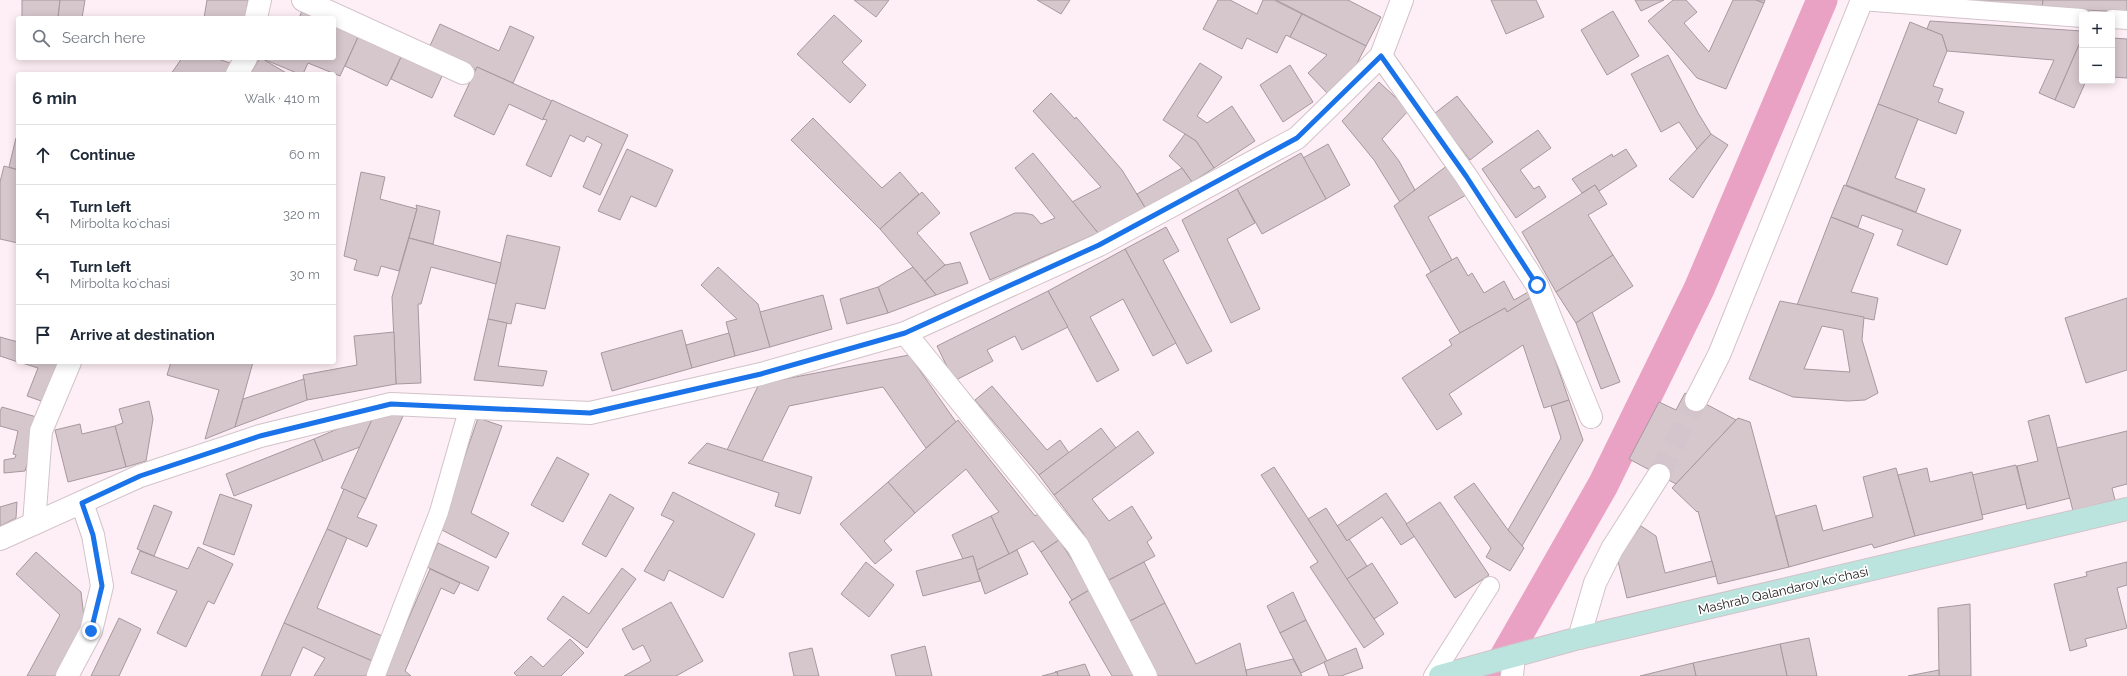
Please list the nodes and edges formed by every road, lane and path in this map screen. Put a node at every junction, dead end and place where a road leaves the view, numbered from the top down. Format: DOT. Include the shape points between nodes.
graph roads {
  1 [pos="260,0"];
  2 [pos="303,0"];
  3 [pos="1402,0"];
  4 [pos="1862,1"];
  5 [pos="256,16"];
  6 [pos="2079,18"];
  7 [pos="2115,19"];
  8 [pos="2127,20"];
  9 [pos="1381,56"];
  10 [pos="245,60"];
  11 [pos="239,72"];
  12 [pos="463,73"];
  13 [pos="905,333"];
  14 [pos="69,364"];
  15 [pos="1696,400"];
  16 [pos="469,408"];
  17 [pos="1591,417"];
  18 [pos="1659,475"];
  19 [pos="82,503"];
  20 [pos="2127,509"];
  21 [pos="34,524"];
  22 [pos="0,539"];
  23 [pos="1490,586"];
  24 [pos="1569,641"];
  25 [pos="1513,666"];
  26 [pos="376,675"];
  27 [pos="67,676"];
  28 [pos="1146,676"];
  29 [pos="1433,676"];
  30 [pos="1440,676"];
  1 -- 5 [label="street"];
  2 -- 12 [label="street"];
  3 -- 9 [label="street"];
  4 -- 6 [label="lane"];
  4 -- 15 [label="street" via="1719,355"];
  7 -- 8 [label="lane"];
  9 -- 13 [label="street" via="1297,138 1099,245"];
  9 -- 17 [label="street" via="1466,176 1537,285"];
  10 -- 11 [label="street"];
  13 -- 16 [label="street" via="761,374 590,413"];
  13 -- 28 [label="street" via="1078,546"];
  14 -- 21 [label="street" via="41,431"];
  16 -- 19 [label="street" via="391,404 260,436 140,476"];
  16 -- 26 [label="lane" via="439,512"];
  18 -- 24 [label="street" via="1608,556"];
  19 -- 21 [label="street"];
  19 -- 27 [label="street" via="93,535 102,586 91,631"];
  20 -- 24 [label="main road, Mashrab Qalandarov ko'chasi"];
  21 -- 22 [label="street"];
  23 -- 29 [label="lane"];
  24 -- 25 [label="main road, Mashrab Qalandarov ko'chasi"];
  25 -- 30 [label="main road, Mashrab Qalandarov ko'chasi"];
}
